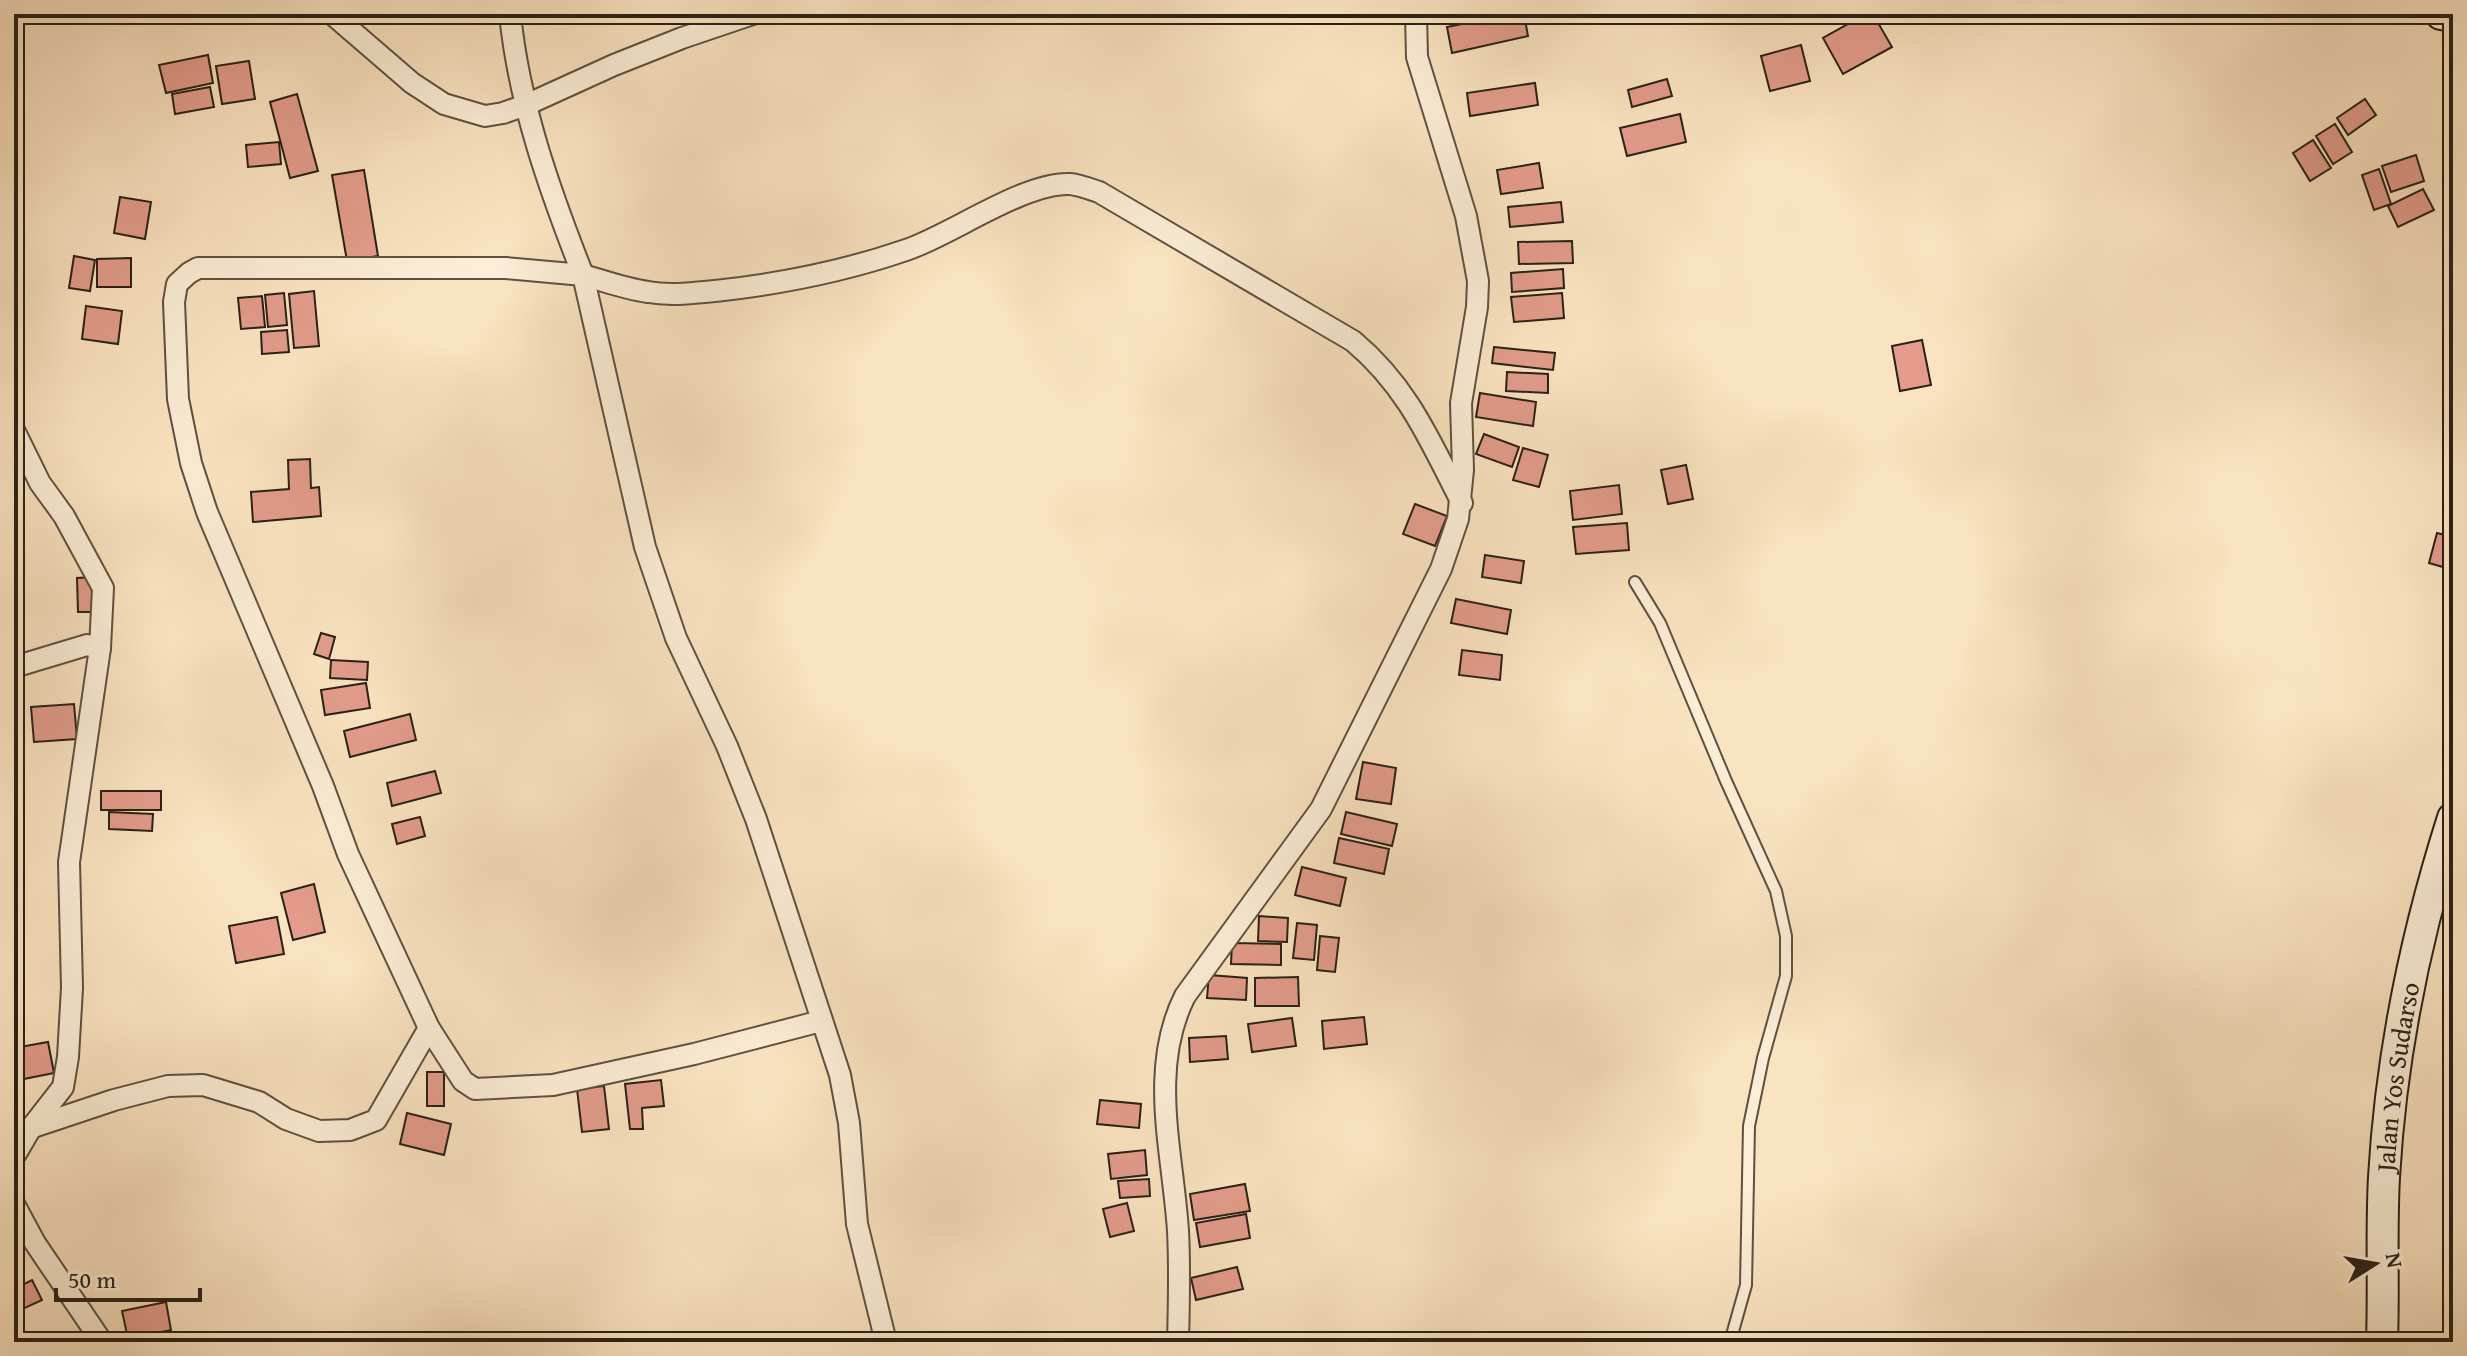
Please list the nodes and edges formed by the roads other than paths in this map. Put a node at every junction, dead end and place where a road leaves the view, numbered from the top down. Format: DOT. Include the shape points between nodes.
graph roads {
  1 [pos="332,14"];
  2 [pos="510,14"];
  3 [pos="753,14"];
  4 [pos="1416,14"];
  5 [pos="2441,14"];
  6 [pos="2453,16"];
  7 [pos="526,105"];
  8 [pos="583,275"];
  9 [pos="14,430"];
  10 [pos="1462,503"];
  11 [pos="1635,582"];
  12 [pos="100,648"];
  13 [pos="14,667"];
  14 [pos="2453,818"];
  15 [pos="821,1021"];
  16 [pos="429,1028"];
  17 [pos="22,1129"];
  18 [pos="14,1157"];
  19 [pos="14,1204"];
  20 [pos="102,1342"];
  21 [pos="886,1342"];
  22 [pos="1178,1342"];
  23 [pos="1730,1342"];
  24 [pos="2382,1342"];
  1 -- 7 [label="street" via="444,104 485,116"];
  2 -- 7 [label="street"];
  3 -- 7 [label="street" via="614,65"];
  4 -- 10 [label="street" via="1417,57 1466,216 1478,281 1461,403"];
  5 -- 6 [label="main road"];
  7 -- 8 [label="street" via="546,180"];
  8 -- 10 [label="street" via="649,293 752,287 911,249 1030,193 1069,184 1085,187 1370,355 1407,398"];
  8 -- 15 [label="street" via="645,547 676,638 756,819"];
  8 -- 16 [label="street" via="506,268 198,268 177,284 178,399 207,512 348,854"];
  9 -- 12 [label="street" via="103,588"];
  10 -- 22 [label="street" via="1441,569 1321,809 1174,1018 1164,1076 1178,1233"];
  11 -- 23 [label="lane" via="1660,623 1776,891 1786,936 1786,976 1749,1126 1746,1285"];
  12 -- 13 [label="street" via="87,645"];
  12 -- 17 [label="street" via="69,862 68,1057 63,1087"];
  14 -- 24 [label="main road, Jalan Yos Sudarso" via="2403,1014 2384,1178"];
  15 -- 16 [label="street" via="553,1085 500,1089 475,1089 463,1081"];
  15 -- 21 [label="street" via="840,1075 857,1224"];
  16 -- 17 [label="street" via="376,1120 350,1130 319,1131 259,1102 203,1085 168,1086"];
  17 -- 18 [label="street"];
  19 -- 20 [label="street"];
}
